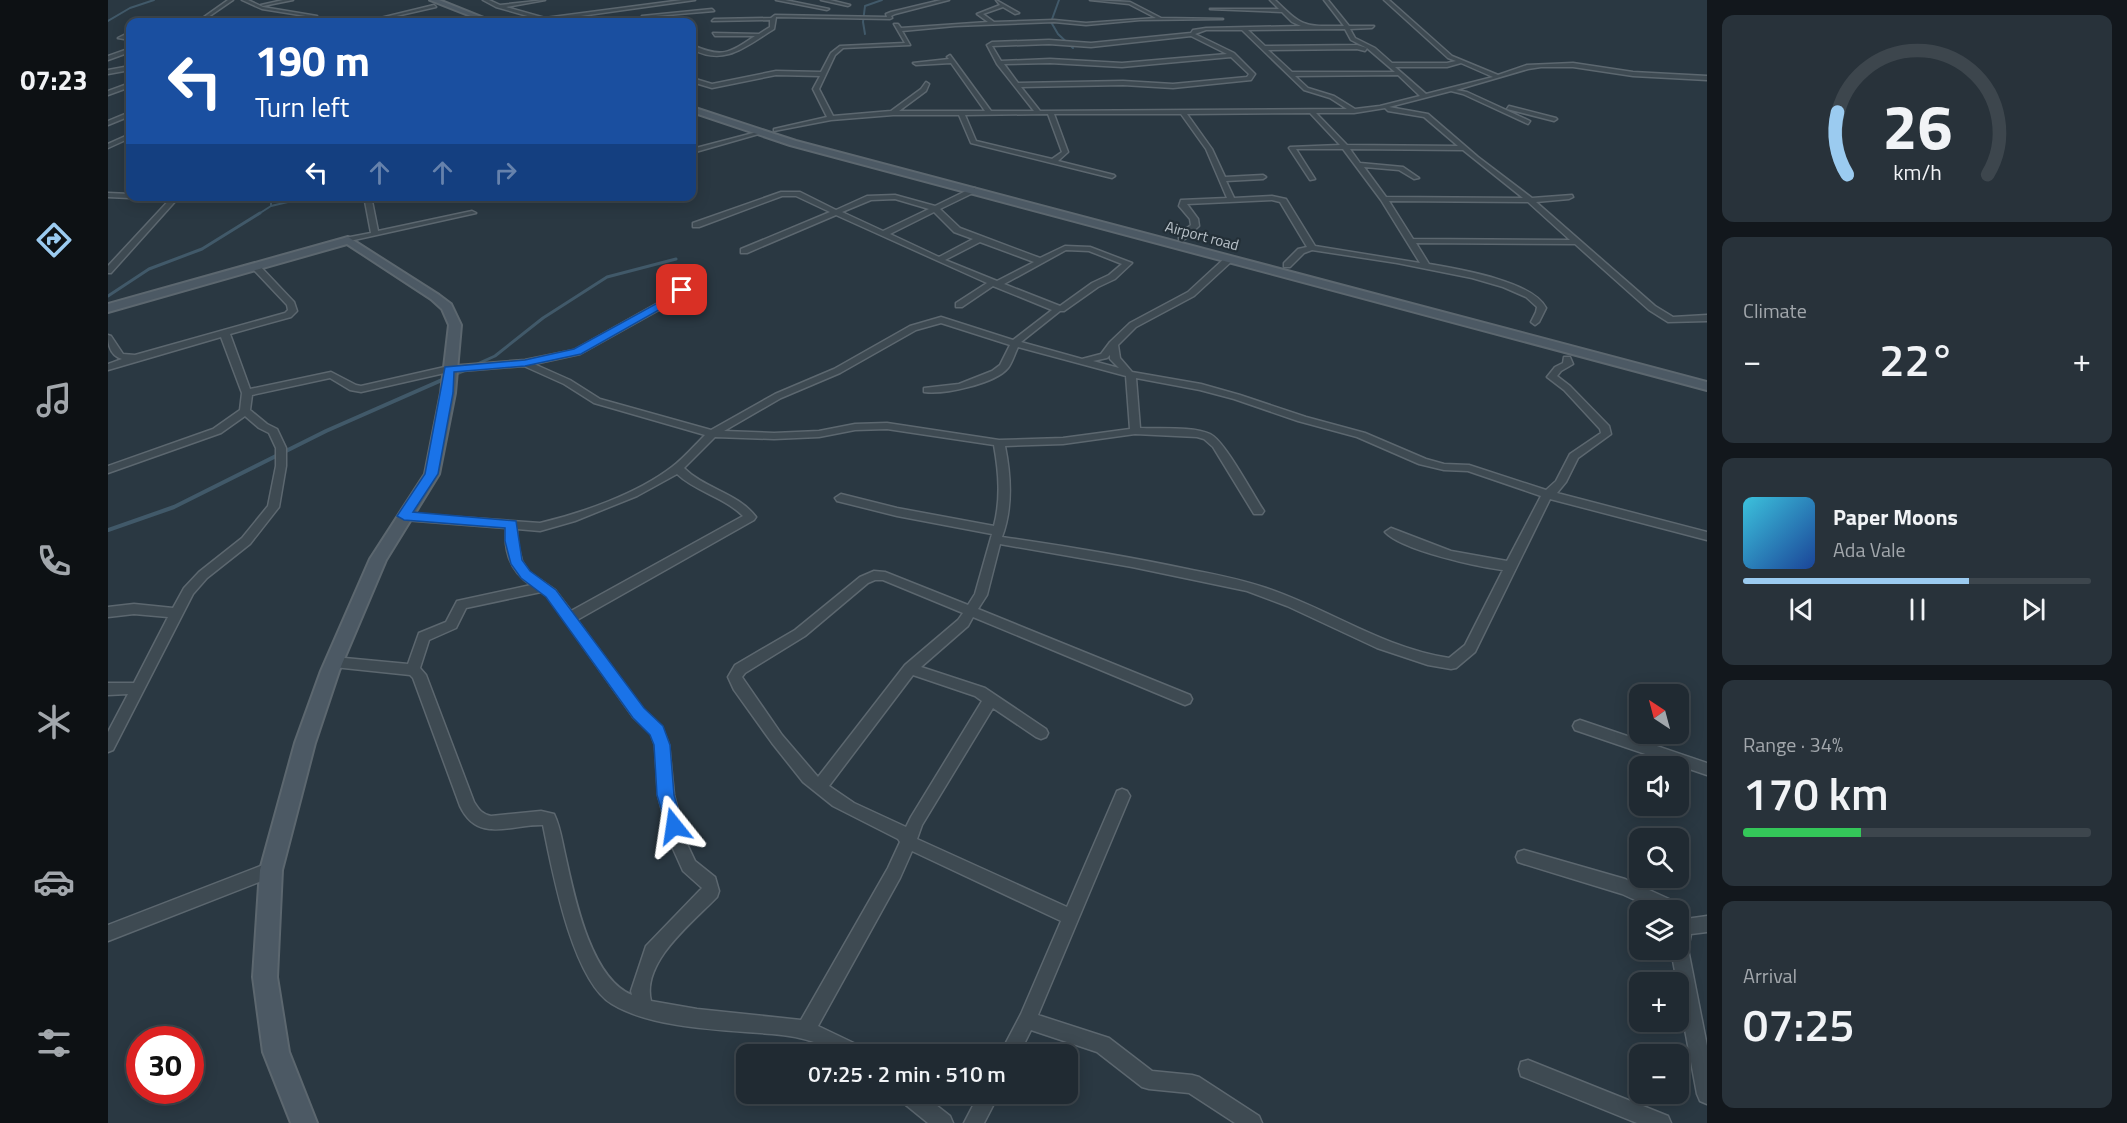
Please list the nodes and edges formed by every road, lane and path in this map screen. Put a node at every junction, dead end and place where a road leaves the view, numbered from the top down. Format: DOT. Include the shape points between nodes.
graph roads {
  1 [pos="231,0"];
  2 [pos="244,0"];
  3 [pos="291,0"];
  4 [pos="418,0"];
  5 [pos="485,0"];
  6 [pos="543,0"];
  7 [pos="693,0"];
  8 [pos="778,0"];
  9 [pos="823,0"];
  10 [pos="946,0"];
  11 [pos="994,0"];
  12 [pos="1092,0"];
  13 [pos="1204,0"];
  14 [pos="1272,0"];
  15 [pos="1326,0"];
  16 [pos="1386,0"];
  17 [pos="433,3"];
  18 [pos="848,5"];
  19 [pos="256,6"];
  20 [pos="498,6"];
  21 [pos="1004,6"];
  22 [pos="642,8"];
  23 [pos="827,9"];
  24 [pos="1212,9"];
  25 [pos="712,10"];
  26 [pos="1284,11"];
  27 [pos="558,12"];
  28 [pos="1017,13"];
  29 [pos="644,16"];
  30 [pos="535,17"];
  31 [pos="205,18"];
  32 [pos="314,18"];
  33 [pos="380,18"];
  34 [pos="466,18"];
  35 [pos="479,18"];
  36 [pos="531,18"];
  37 [pos="540,18"];
  38 [pos="554,18"];
  39 [pos="646,18"];
  40 [pos="890,18"];
  41 [pos="772,19"];
  42 [pos="1163,19"];
  43 [pos="1221,19"];
  44 [pos="714,20"];
  45 [pos="994,24"];
  46 [pos="1306,27"];
  47 [pos="1347,27"];
  48 [pos="1372,27"];
  49 [pos="1230,28"];
  50 [pos="1243,28"];
  51 [pos="899,30"];
  52 [pos="715,34"];
  53 [pos="1192,34"];
  54 [pos="760,35"];
  55 [pos="1265,48"];
  56 [pos="696,49"];
  57 [pos="126,51"];
  58 [pos="1374,51"];
  59 [pos="1232,54"];
  60 [pos="108,58"];
  61 [pos="1460,62"];
  62 [pos="915,63"];
  63 [pos="999,63"];
  64 [pos="1389,65"];
  65 [pos="126,69"];
  66 [pos="108,72"];
  67 [pos="822,74"];
  68 [pos="1291,74"];
  69 [pos="1397,74"];
  70 [pos="1498,77"];
  71 [pos="1707,78"];
  72 [pos="696,81"];
  73 [pos="926,84"];
  74 [pos="1018,85"];
  75 [pos="126,86"];
  76 [pos="1417,89"];
  77 [pos="1450,90"];
  78 [pos="108,93"];
  79 [pos="1437,93"];
  80 [pos="1424,96"];
  81 [pos="696,103"];
  82 [pos="1493,106"];
  83 [pos="1380,108"];
  84 [pos="696,110"];
  85 [pos="1354,111"];
  86 [pos="961,112"];
  87 [pos="989,112"];
  88 [pos="1038,112"];
  89 [pos="1050,112"];
  90 [pos="1312,112"];
  91 [pos="893,113"];
  92 [pos="1184,113"];
  93 [pos="126,117"];
  94 [pos="831,118"];
  95 [pos="1554,119"];
  96 [pos="1528,122"];
  97 [pos="108,123"];
  98 [pos="776,130"];
  99 [pos="759,133"];
  100 [pos="126,138"];
  101 [pos="108,146"];
  102 [pos="1344,146"];
  103 [pos="1465,148"];
  104 [pos="696,150"];
  105 [pos="1053,162"];
  106 [pos="896,165"];
  107 [pos="1357,165"];
  108 [pos="1112,176"];
  109 [pos="1263,177"];
  110 [pos="1416,178"];
  111 [pos="1222,179"];
  112 [pos="1312,179"];
  113 [pos="972,190"];
  114 [pos="108,195"];
  115 [pos="126,196"];
  116 [pos="1569,197"];
  117 [pos="1231,199"];
  118 [pos="1384,199"];
  119 [pos="1530,200"];
  120 [pos="172,201"];
  121 [pos="368,201"];
  122 [pos="936,210"];
  123 [pos="472,213"];
  124 [pos="836,213"];
  125 [pos="696,225"];
  126 [pos="375,234"];
  127 [pos="884,234"];
  128 [pos="1182,237"];
  129 [pos="979,238"];
  130 [pos="348,240"];
  131 [pos="1413,241"];
  132 [pos="1577,242"];
  133 [pos="1311,248"];
  134 [pos="744,251"];
  135 [pos="1229,259"];
  136 [pos="939,260"];
  137 [pos="1040,261"];
  138 [pos="1425,264"];
  139 [pos="255,266"];
  140 [pos="1287,266"];
  141 [pos="108,271"];
  142 [pos="996,283"];
  143 [pos="1345,286"];
  144 [pos="682,290"];
  145 [pos="959,304"];
  146 [pos="1053,307"];
  147 [pos="108,308"];
  148 [pos="1707,318"];
  149 [pos="1535,322"];
  150 [pos="225,334"];
  151 [pos="108,338"];
  152 [pos="1015,343"];
  153 [pos="1113,344"];
  154 [pos="135,358"];
  155 [pos="1567,358"];
  156 [pos="1081,361"];
  157 [pos="525,363"];
  158 [pos="108,367"];
  159 [pos="449,369"];
  160 [pos="1129,374"];
  161 [pos="1707,375"];
  162 [pos="1707,386"];
  163 [pos="927,390"];
  164 [pos="247,393"];
  165 [pos="245,411"];
  166 [pos="1135,431"];
  167 [pos="712,434"];
  168 [pos="999,443"];
  169 [pos="678,468"];
  170 [pos="108,470"];
  171 [pos="1547,494"];
  172 [pos="840,498"];
  173 [pos="1257,511"];
  174 [pos="404,516"];
  175 [pos="512,524"];
  176 [pos="1391,532"];
  177 [pos="998,535"];
  178 [pos="1707,536"];
  179 [pos="1510,566"];
  180 [pos="543,587"];
  181 [pos="108,612"];
  182 [pos="970,612"];
  183 [pos="176,613"];
  184 [pos="568,619"];
  185 [pos="334,662"];
  186 [pos="910,669"];
  187 [pos="412,670"];
  188 [pos="137,688"];
  189 [pos="108,689"];
  190 [pos="991,699"];
  191 [pos="1185,699"];
  192 [pos="1580,726"];
  193 [pos="1041,733"];
  194 [pos="108,747"];
  195 [pos="1707,769"];
  196 [pos="819,787"];
  197 [pos="1122,796"];
  198 [pos="908,842"];
  199 [pos="1524,857"];
  200 [pos="271,870"];
  201 [pos="1653,900"];
  202 [pos="1071,917"];
  203 [pos="1689,917"];
  204 [pos="1704,923"];
  205 [pos="108,933"];
  206 [pos="644,1006"];
  207 [pos="1027,1020"];
  208 [pos="806,1030"];
  209 [pos="839,1044"];
  210 [pos="1014,1044"];
  211 [pos="1528,1069"];
  212 [pos="1707,1094"];
  213 [pos="920,1104"];
  214 [pos="984,1104"];
  215 [pos="304,1123"];
  216 [pos="943,1123"];
  217 [pos="974,1123"];
  218 [pos="1252,1123"];
  219 [pos="1661,1123"];
  1 -- 31 [label="street"];
  2 -- 19 [label="street"];
  3 -- 19 [label="street"];
  4 -- 17 [label="main road"];
  5 -- 20 [label="street"];
  6 -- 20 [label="street"];
  7 -- 22 [label="street"];
  8 -- 23 [label="street"];
  9 -- 18 [label="street"];
  10 -- 40 [label="street" via="893,13 888,15"];
  11 -- 21 [label="street"];
  12 -- 42 [label="street" via="1130,3"];
  13 -- 24 [label="street"];
  14 -- 26 [label="street"];
  15 -- 47 [label="street"];
  16 -- 61 [label="street"];
  17 -- 33 [label="street"];
  17 -- 34 [label="main road"];
  17 -- 35 [label="main road"];
  19 -- 32 [label="street"];
  20 -- 30 [label="street"];
  21 -- 28 [label="street"];
  21 -- 45 [label="street" via="979,14"];
  22 -- 29 [label="street"];
  22 -- 38 [label="street"];
  24 -- 26 [label="street"];
  24 -- 43 [label="street"];
  25 -- 29 [label="street"];
  26 -- 46 [label="street"];
  27 -- 30 [label="street"];
  29 -- 39 [label="street"];
  30 -- 36 [label="street"];
  30 -- 37 [label="street"];
  40 -- 41 [label="street"];
  40 -- 51 [label="street"];
  41 -- 44 [label="street"];
  41 -- 54 [label="street" via="772,28"];
  42 -- 43 [label="street"];
  42 -- 45 [label="street"];
  43 -- 49 [label="street"];
  45 -- 51 [label="street"];
  46 -- 47 [label="street"];
  46 -- 50 [label="street"];
  47 -- 48 [label="street"];
  47 -- 58 [label="street" via="1353,39"];
  49 -- 50 [label="street"];
  49 -- 53 [label="street"];
  50 -- 55 [label="street"];
  51 -- 67 [label="street" via="908,44 842,47 833,54"];
  52 -- 54 [label="street"];
  53 -- 59 [label="street"];
  53 -- 63 [label="street" via="1091,45 994,43 989,46"];
  54 -- 56 [label="street" via="726,55 705,55"];
  55 -- 58 [label="street" via="1358,47"];
  55 -- 68 [label="street"];
  57 -- 60 [label="street"];
  58 -- 64 [label="street"];
  59 -- 63 [label="street" via="1122,65"];
  59 -- 74 [label="street" via="1252,74 1249,79 1173,86"];
  61 -- 64 [label="street"];
  61 -- 70 [label="street"];
  62 -- 87 [label="street" via="950,59"];
  63 -- 74 [label="street"];
  64 -- 69 [label="street"];
  65 -- 66 [label="street"];
  67 -- 72 [label="street" via="776,73 712,86"];
  67 -- 94 [label="street" via="816,89"];
  68 -- 69 [label="street"];
  68 -- 85 [label="street" via="1306,89 1332,97"];
  69 -- 76 [label="street"];
  70 -- 71 [label="street" via="1527,67 1573,65 1633,74"];
  70 -- 77 [label="street"];
  73 -- 91 [label="street" via="924,90"];
  74 -- 88 [label="street"];
  75 -- 78 [label="street"];
  76 -- 79 [label="street"];
  76 -- 80 [label="street"];
  77 -- 79 [label="street"];
  77 -- 82 [label="street"];
  79 -- 80 [label="street"];
  80 -- 83 [label="street"];
  81 -- 98 [label="main road, Airport road"];
  82 -- 95 [label="street"];
  82 -- 96 [label="street"];
  83 -- 85 [label="street"];
  83 -- 103 [label="street" via="1423,113"];
  84 -- 99 [label="main road, Airport road"];
  85 -- 90 [label="street"];
  86 -- 87 [label="street"];
  86 -- 91 [label="street"];
  86 -- 105 [label="street" via="974,142"];
  87 -- 88 [label="street"];
  88 -- 89 [label="street"];
  89 -- 92 [label="street"];
  89 -- 105 [label="street" via="1065,152"];
  90 -- 92 [label="street"];
  90 -- 102 [label="street"];
  91 -- 94 [label="street"];
  92 -- 111 [label="street" via="1209,149"];
  93 -- 97 [label="street"];
  94 -- 98 [label="street"];
  98 -- 106 [label="main road, Airport road"];
  99 -- 104 [label="street"];
  99 -- 106 [label="main road, Airport road"];
  100 -- 101 [label="street"];
  102 -- 103 [label="street"];
  102 -- 107 [label="street"];
  102 -- 112 [label="street" via="1292,148"];
  103 -- 119 [label="street"];
  105 -- 108 [label="street"];
  106 -- 113 [label="main road, Airport road"];
  106 -- 128 [label="main road, Airport road"];
  107 -- 110 [label="street" via="1401,168"];
  107 -- 118 [label="street"];
  109 -- 111 [label="street"];
  111 -- 117 [label="street"];
  113 -- 122 [label="street"];
  113 -- 135 [label="main road, Airport road"];
  114 -- 115 [label="street"];
  116 -- 119 [label="street"];
  117 -- 128 [label="street" via="1184,202 1195,226"];
  117 -- 133 [label="street" via="1283,201"];
  118 -- 119 [label="street"];
  118 -- 131 [label="street"];
  119 -- 132 [label="street"];
  120 -- 141 [label="street"];
  121 -- 126 [label="street"];
  122 -- 124 [label="street" via="884,197 870,198"];
  122 -- 127 [label="street"];
  122 -- 129 [label="street" via="957,230"];
  123 -- 126 [label="street"];
  124 -- 125 [label="street" via="797,194 781,194"];
  124 -- 127 [label="street"];
  124 -- 134 [label="street"];
  126 -- 130 [label="street"];
  127 -- 136 [label="street"];
  128 -- 140 [label="main road, Airport road"];
  129 -- 136 [label="street"];
  129 -- 137 [label="street"];
  130 -- 139 [label="main road"];
  130 -- 159 [label="main road" via="447,307 455,325"];
  131 -- 132 [label="street"];
  131 -- 138 [label="street"];
  132 -- 148 [label="street" via="1671,320"];
  133 -- 138 [label="street"];
  133 -- 140 [label="street" via="1301,251"];
  135 -- 143 [label="main road, Airport road"];
  135 -- 153 [label="street" via="1191,294 1133,325"];
  136 -- 142 [label="street"];
  137 -- 142 [label="street"];
  137 -- 146 [label="street" via="1065,248 1090,249 1128,263 1061,309"];
  138 -- 149 [label="street" via="1518,288 1534,296 1542,306"];
  139 -- 147 [label="main road"];
  139 -- 150 [label="street" via="293,311"];
  140 -- 143 [label="main road, Airport road"];
  142 -- 145 [label="street"];
  142 -- 146 [label="street"];
  143 -- 161 [label="main road, Airport road"];
  143 -- 162 [label="main road, Airport road"];
  144 -- 157 [label="street" via="577,352"];
  146 -- 152 [label="street" via="1058,309"];
  150 -- 154 [label="street"];
  150 -- 164 [label="street"];
  151 -- 154 [label="street" via="122,358"];
  152 -- 156 [label="street"];
  152 -- 163 [label="street" via="1004,367 995,373 961,387"];
  152 -- 167 [label="street" via="955,322 927,323 778,396"];
  153 -- 156 [label="street" via="1104,356"];
  153 -- 160 [label="street" via="1116,360"];
  154 -- 158 [label="street"];
  155 -- 171 [label="street" via="1568,364 1552,377 1605,428 1606,434 1577,453 1567,466 1563,481"];
  156 -- 160 [label="street"];
  157 -- 159 [label="street"];
  157 -- 167 [label="street" via="597,400"];
  159 -- 164 [label="street" via="362,389 331,375"];
  159 -- 174 [label="main road" via="432,474"];
  160 -- 166 [label="street"];
  160 -- 171 [label="street" via="1237,397 1361,435 1423,462 1469,468"];
  164 -- 165 [label="street"];
  165 -- 170 [label="street" via="217,431"];
  165 -- 183 [label="street" via="273,431 281,448 273,507 246,541 188,591"];
  166 -- 168 [label="street" via="1063,441"];
  166 -- 173 [label="street" via="1208,437 1234,468"];
  167 -- 168 [label="street" via="819,434 887,426"];
  167 -- 169 [label="street"];
  168 -- 177 [label="street" via="1005,476"];
  169 -- 175 [label="street" via="656,482 560,523 540,527"];
  169 -- 184 [label="street" via="685,477 750,517"];
  171 -- 178 [label="street"];
  171 -- 179 [label="street"];
  172 -- 177 [label="street"];
  174 -- 175 [label="street"];
  174 -- 185 [label="main road" via="378,559"];
  175 -- 180 [label="street" via="516,561 525,574"];
  176 -- 179 [label="street" via="1453,558"];
  177 -- 179 [label="street" via="1233,583 1279,597 1363,637 1437,663 1451,664 1470,648"];
  177 -- 182 [label="street" via="981,595"];
  180 -- 184 [label="street"];
  180 -- 187 [label="street" via="461,604 451,625 424,637"];
  181 -- 183 [label="street" via="134,609"];
  182 -- 186 [label="street" via="963,624"];
  182 -- 191 [label="street"];
  182 -- 196 [label="street" via="885,576 874,575 800,633 740,669 735,677 739,686"];
  183 -- 188 [label="street"];
  184 -- 206 [label="street" via="638,713 657,731 662,745 666,795 678,842 689,866 709,883 711,891 652,952 640,991"];
  185 -- 187 [label="street"];
  185 -- 200 [label="main road" via="305,743"];
  186 -- 190 [label="street"];
  186 -- 196 [label="street"];
  187 -- 206 [label="street" via="424,688 468,806 478,820 490,823 540,816 549,819 560,872 588,955 602,982 617,998"];
  188 -- 189 [label="street"];
  188 -- 194 [label="street"];
  190 -- 193 [label="street"];
  190 -- 198 [label="street" via="916,822"];
  192 -- 195 [label="street"];
  196 -- 198 [label="street" via="904,834"];
  197 -- 202 [label="street"];
  198 -- 202 [label="street"];
  198 -- 208 [label="street"];
  199 -- 201 [label="street" via="1625,887"];
  200 -- 205 [label="street"];
  200 -- 215 [label="main road" via="265,978 276,1052"];
  202 -- 207 [label="street"];
  203 -- 204 [label="street"];
  204 -- 212 [label="street" via="1685,926 1678,949"];
  206 -- 208 [label="street" via="701,1020"];
  207 -- 210 [label="street"];
  207 -- 218 [label="street" via="1102,1045 1149,1080 1192,1084"];
  208 -- 209 [label="street"];
  211 -- 219 [label="street"];
  213 -- 216 [label="street"];
  214 -- 217 [label="street"];
}
